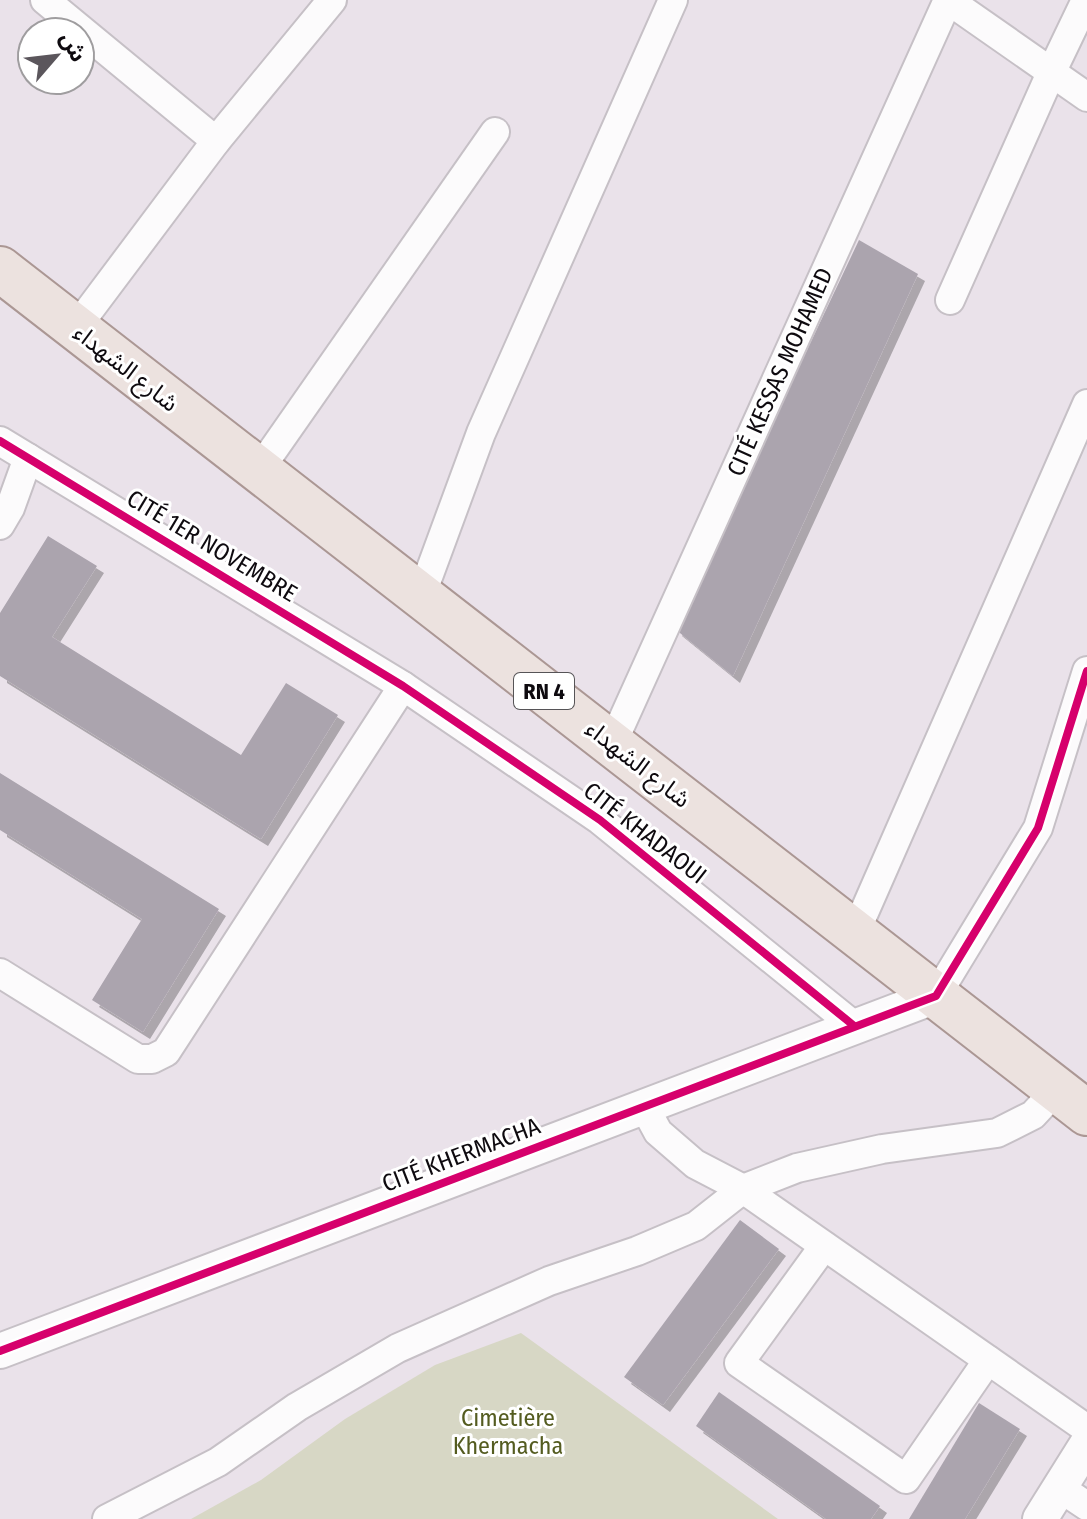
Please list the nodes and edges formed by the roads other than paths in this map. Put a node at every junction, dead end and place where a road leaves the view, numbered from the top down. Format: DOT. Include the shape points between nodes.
graph roads {
  1 [pos="45,0"];
  2 [pos="673,0"];
  3 [pos="948,0"];
  4 [pos="1086,0"];
  5 [pos="330,1"];
  6 [pos="1051,73"];
  7 [pos="1087,97"];
  8 [pos="495,132"];
  9 [pos="216,141"];
  10 [pos="0,269"];
  11 [pos="950,300"];
  12 [pos="75,329"];
  13 [pos="1087,404"];
  14 [pos="0,441"];
  15 [pos="28,458"];
  16 [pos="259,470"];
  17 [pos="0,525"];
  18 [pos="421,596"];
  19 [pos="1087,671"];
  20 [pos="403,686"];
  21 [pos="612,744"];
  22 [pos="855,933"];
  23 [pos="0,973"];
  24 [pos="936,996"];
  25 [pos="853,1025"];
  26 [pos="1072,1101"];
  27 [pos="644,1106"];
  28 [pos="743,1189"];
  29 [pos="824,1246"];
  30 [pos="0,1351"];
  31 [pos="988,1360"];
  32 [pos="1087,1429"];
  33 [pos="1087,1444"];
  34 [pos="1074,1497"];
  35 [pos="107,1519"];
  36 [pos="1040,1519"];
  1 -- 9 [label="street"];
  2 -- 18 [label="street" via="481,433"];
  3 -- 6 [label="street, CITÉ KESSAS MOHAMED"];
  3 -- 21 [label="street, CITÉ KESSAS MOHAMED"];
  4 -- 6 [label="street"];
  5 -- 9 [label="street"];
  6 -- 7 [label="street, CITÉ KESSAS MOHAMED"];
  6 -- 11 [label="street"];
  8 -- 16 [label="street"];
  9 -- 12 [label="street"];
  10 -- 12 [label="main road, شارع الشهداء / RN 4"];
  12 -- 16 [label="main road, شارع الشهداء / RN 4"];
  13 -- 22 [label="street"];
  14 -- 15 [label="street, CITÉ 1ER NOVEMBRE"];
  15 -- 17 [label="street"];
  15 -- 20 [label="street, CITÉ 1ER NOVEMBRE"];
  16 -- 18 [label="main road, شارع الشهداء / RN 4"];
  18 -- 21 [label="main road, شارع الشهداء / RN 4"];
  19 -- 24 [label="street" via="1038,828"];
  20 -- 23 [label="street" via="166,1052 138,1059"];
  20 -- 25 [label="street, CITÉ KHADAOUI" via="600,820"];
  21 -- 22 [label="main road, شارع الشهداء / RN 4"];
  22 -- 24 [label="main road, شارع الشهداء / RN 4"];
  24 -- 25 [label="street, CITÉ KHERMACHA"];
  24 -- 26 [label="main road, شارع الشهداء / RN 4"];
  25 -- 27 [label="street, CITÉ KHERMACHA"];
  26 -- 28 [label="street" via="997,1133 882,1149 797,1168"];
  27 -- 28 [label="street" via="658,1132 695,1164"];
  27 -- 30 [label="street, CITÉ KHERMACHA"];
  28 -- 29 [label="street"];
  28 -- 35 [label="street" via="696,1226 549,1281 398,1348 297,1407 218,1462"];
  29 -- 31 [label="street"];
  29 -- 31 [label="street" via="739,1363 880,1462 906,1479"];
  31 -- 32 [label="street"];
  33 -- 34 [label="street"];
  34 -- 36 [label="street"];
}
